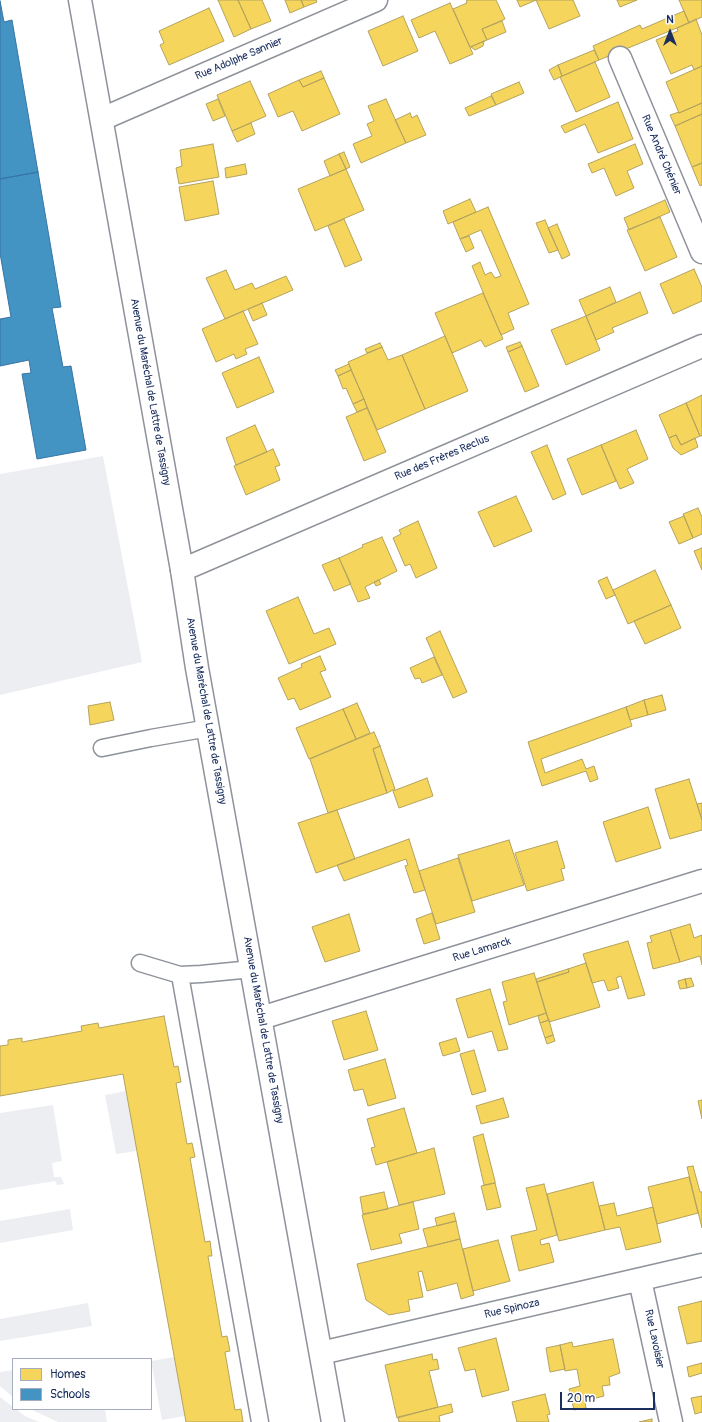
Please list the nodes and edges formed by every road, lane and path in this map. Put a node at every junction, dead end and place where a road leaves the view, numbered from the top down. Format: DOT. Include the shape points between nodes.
graph roads {
  1 [pos="80,0"];
  2 [pos="376,0"];
  3 [pos="620,58"];
  4 [pos="102,119"];
  5 [pos="702,252"];
  6 [pos="702,346"];
  7 [pos="182,570"];
  8 [pos="208,728"];
  9 [pos="102,748"];
  10 [pos="702,881"];
  11 [pos="140,963"];
  12 [pos="252,969"];
  13 [pos="180,975"];
  14 [pos="261,1018"];
  15 [pos="702,1265"];
  16 [pos="640,1280"];
  17 [pos="321,1353"];
  18 [pos="260,1422"];
  19 [pos="333,1422"];
  20 [pos="671,1422"];
  1 -- 4 [label="street, Avenue du Maréchal de Lattre de Tassigny"];
  2 -- 4 [label="street, Rue Adolphe Sannier"];
  3 -- 5 [label="street, Rue André Chénier"];
  4 -- 7 [label="street, Avenue du Maréchal de Lattre de Tassigny"];
  6 -- 7 [label="street, Rue des Frères Reclus"];
  7 -- 8 [label="street, Avenue du Maréchal de Lattre de Tassigny"];
  8 -- 9 [label="lane"];
  8 -- 12 [label="street, Avenue du Maréchal de Lattre de Tassigny"];
  10 -- 14 [label="street, Rue Lamarck"];
  11 -- 13 [label="lane"];
  12 -- 13 [label="lane"];
  12 -- 14 [label="street, Avenue du Maréchal de Lattre de Tassigny"];
  13 -- 18 [label="lane"];
  14 -- 17 [label="street, Avenue du Maréchal de Lattre de Tassigny"];
  15 -- 16 [label="street, Rue Spinoza"];
  16 -- 17 [label="street, Rue Spinoza"];
  16 -- 20 [label="street, Rue Lavoisier"];
  17 -- 19 [label="street, Avenue du Maréchal de Lattre de Tassigny"];
}
